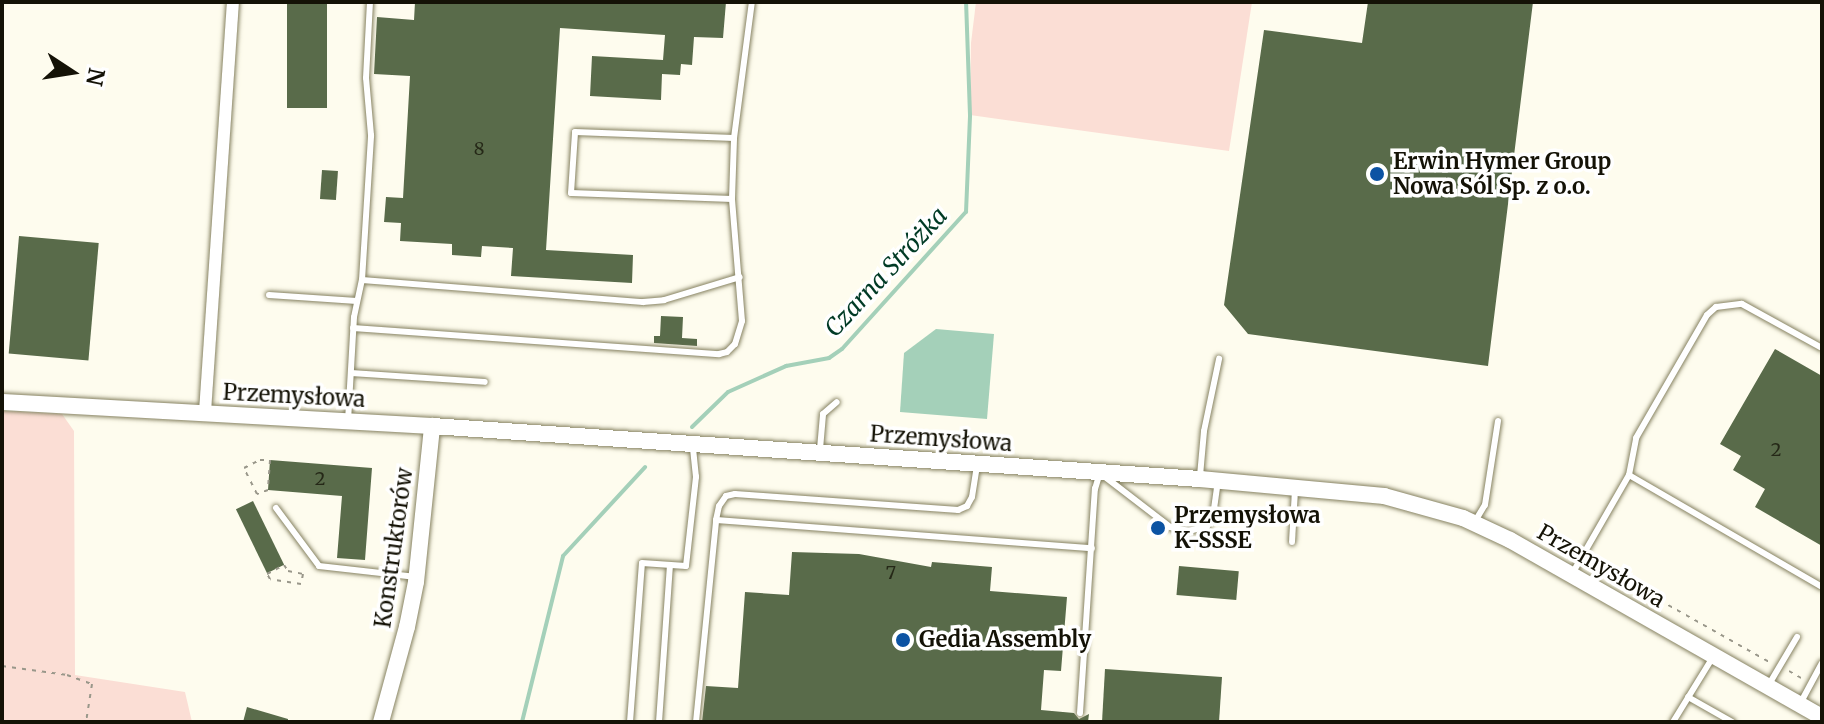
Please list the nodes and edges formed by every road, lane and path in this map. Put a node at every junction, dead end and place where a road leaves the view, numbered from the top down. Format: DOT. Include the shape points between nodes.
graph roads {
  1 [pos="233,2"];
  2 [pos="370,2"];
  3 [pos="752,2"];
  4 [pos="734,138"];
  5 [pos="732,199"];
  6 [pos="740,277"];
  7 [pos="362,280"];
  8 [pos="269,295"];
  9 [pos="357,301"];
  10 [pos="353,328"];
  11 [pos="1822,348"];
  12 [pos="1219,359"];
  13 [pos="351,373"];
  14 [pos="485,382"];
  15 [pos="2,402"];
  16 [pos="837,402"];
  17 [pos="205,412"];
  18 [pos="348,421"];
  19 [pos="1498,421"];
  20 [pos="432,426"];
  21 [pos="693,444"];
  22 [pos="820,453"];
  23 [pos="270,460"];
  24 [pos="977,464"];
  25 [pos="1100,473"];
  26 [pos="1629,475"];
  27 [pos="1200,479"];
  28 [pos="1218,481"];
  29 [pos="1296,487"];
  30 [pos="276,508"];
  31 [pos="716,520"];
  32 [pos="1474,523"];
  33 [pos="1292,542"];
  34 [pos="1092,548"];
  35 [pos="1582,556"];
  36 [pos="284,565"];
  37 [pos="670,565"];
  38 [pos="1571,575"];
  39 [pos="416,577"];
  40 [pos="1822,587"];
  41 [pos="1797,637"];
  42 [pos="1714,656"];
  43 [pos="1822,663"];
  44 [pos="2,666"];
  45 [pos="1780,666"];
  46 [pos="1811,684"];
  47 [pos="1768,686"];
  48 [pos="1688,697"];
  49 [pos="1800,704"];
  50 [pos="1080,713"];
  51 [pos="1822,717"];
  52 [pos="86,722"];
  53 [pos="381,722"];
  54 [pos="630,722"];
  55 [pos="659,722"];
  56 [pos="696,722"];
  57 [pos="1673,722"];
  58 [pos="1732,722"];
  1 -- 17 [label="street"];
  2 -- 7 [label="lane" via="366,78 371,135"];
  3 -- 4 [label="lane"];
  4 -- 5 [label="lane"];
  4 -- 5 [label="lane" via="575,132 571,193"];
  5 -- 6 [label="lane"];
  6 -- 7 [label="lane" via="643,302"];
  6 -- 10 [label="lane" via="740,333 735,344 719,354"];
  7 -- 9 [label="lane"];
  8 -- 9 [label="lane"];
  9 -- 10 [label="lane"];
  10 -- 13 [label="lane"];
  11 -- 26 [label="lane" via="1742,304 1716,307 1636,438"];
  12 -- 27 [label="lane"];
  13 -- 14 [label="lane"];
  13 -- 18 [label="lane"];
  15 -- 17 [label="street, Przemysłowa"];
  16 -- 22 [label="lane" via="823,414"];
  17 -- 18 [label="street, Przemysłowa"];
  18 -- 20 [label="street, Przemysłowa"];
  19 -- 32 [label="lane" via="1485,505"];
  20 -- 21 [label="street, Przemysłowa"];
  20 -- 39 [label="street, Konstruktorów"];
  21 -- 22 [label="street, Przemysłowa"];
  21 -- 37 [label="lane" via="696,477 686,566"];
  22 -- 24 [label="street, Przemysłowa"];
  23 -- 23 [label="path" via="244,468 257,494 268,490"];
  24 -- 25 [label="street, Przemysłowa"];
  24 -- 31 [label="lane" via="972,497 958,510 735,494 726,496"];
  25 -- 27 [label="street, Przemysłowa"];
  25 -- 28 [label="lane" via="1170,527 1189,531 1207,526 1213,516"];
  25 -- 34 [label="lane"];
  26 -- 35 [label="lane"];
  26 -- 40 [label="lane"];
  27 -- 28 [label="street, Przemysłowa"];
  28 -- 29 [label="street, Przemysłowa"];
  29 -- 32 [label="street, Przemysłowa" via="1384,496"];
  29 -- 33 [label="lane"];
  30 -- 39 [label="lane" via="319,566"];
  31 -- 34 [label="lane"];
  31 -- 56 [label="lane"];
  32 -- 38 [label="street, Przemysłowa"];
  34 -- 50 [label="lane"];
  35 -- 38 [label="lane"];
  35 -- 45 [label="path"];
  36 -- 36 [label="path" via="303,574 301,584 270,579 267,574"];
  37 -- 54 [label="lane" via="642,563"];
  37 -- 55 [label="lane"];
  38 -- 42 [label="street, Przemysłowa"];
  39 -- 53 [label="street, Konstruktorów"];
  41 -- 45 [label="lane"];
  42 -- 47 [label="street, Przemysłowa"];
  42 -- 48 [label="lane"];
  43 -- 46 [label="lane"];
  44 -- 52 [label="path" via="92,684"];
  45 -- 46 [label="path"];
  45 -- 47 [label="lane"];
  46 -- 49 [label="lane"];
  47 -- 49 [label="street, Przemysłowa"];
  48 -- 57 [label="lane"];
  48 -- 58 [label="lane"];
  49 -- 51 [label="street, Przemysłowa"];
}
